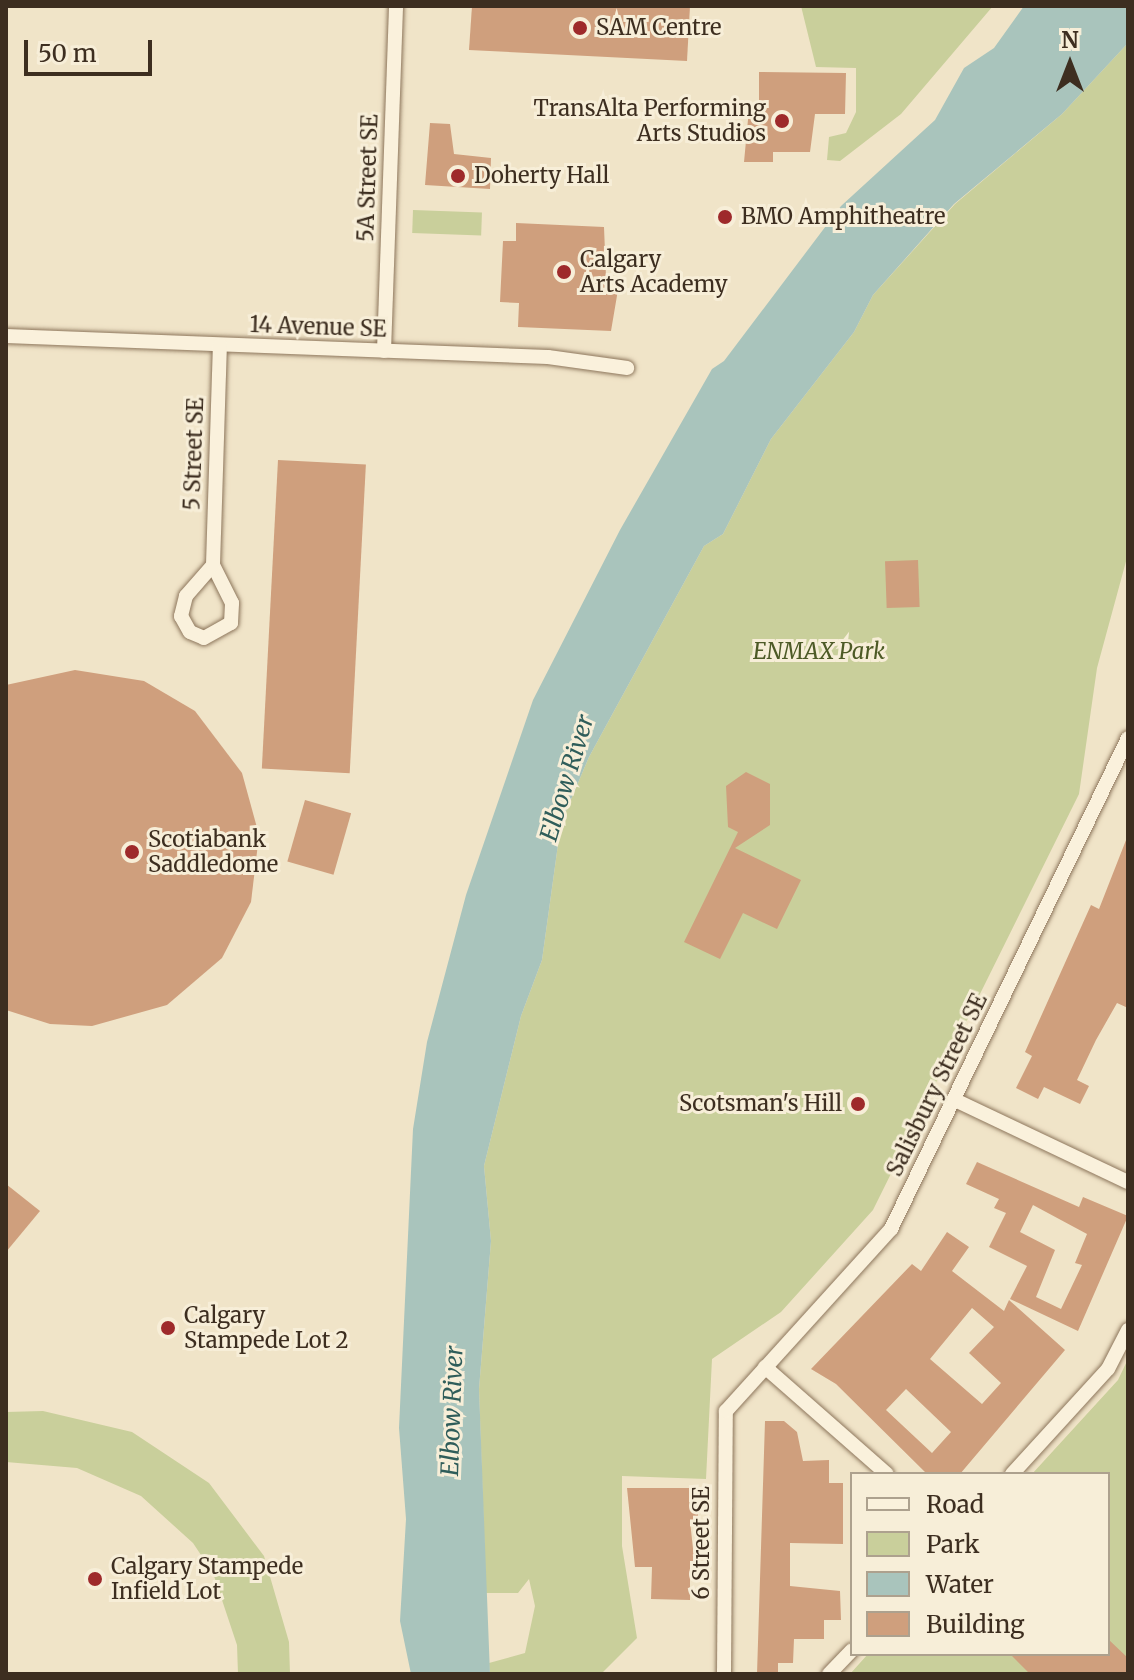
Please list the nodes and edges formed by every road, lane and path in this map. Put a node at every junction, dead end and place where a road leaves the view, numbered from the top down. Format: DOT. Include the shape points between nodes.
graph roads {
  1 [pos="396,6"];
  2 [pos="6,336"];
  3 [pos="220,345"];
  4 [pos="384,351"];
  5 [pos="627,368"];
  6 [pos="213,565"];
  7 [pos="1128,738"];
  8 [pos="955,1100"];
  9 [pos="1128,1182"];
  10 [pos="1128,1330"];
  11 [pos="765,1367"];
  12 [pos="726,1411"];
  13 [pos="885,1472"];
  14 [pos="1014,1472"];
  15 [pos="850,1652"];
  16 [pos="724,1674"];
  17 [pos="829,1674"];
  1 -- 4 [label="street, 5A Street SE"];
  2 -- 3 [label="street, 14 Avenue SE"];
  3 -- 4 [label="street, 14 Avenue SE"];
  3 -- 6 [label="street, 5 Street SE"];
  4 -- 5 [label="street, 14 Avenue SE" via="602,360"];
  6 -- 6 [label="street, 5 Street SE" via="186,596 181,616 190,632 204,638 231,623 232,603"];
  7 -- 8 [label="street, Salisbury Street SE"];
  8 -- 9 [label="street"];
  8 -- 11 [label="street, Salisbury Street SE" via="891,1229"];
  10 -- 14 [label="street" via="1108,1369"];
  11 -- 12 [label="street, Salisbury Street SE"];
  11 -- 13 [label="street"];
  12 -- 16 [label="street, 6 Street SE"];
  15 -- 17 [label="street"];
}
